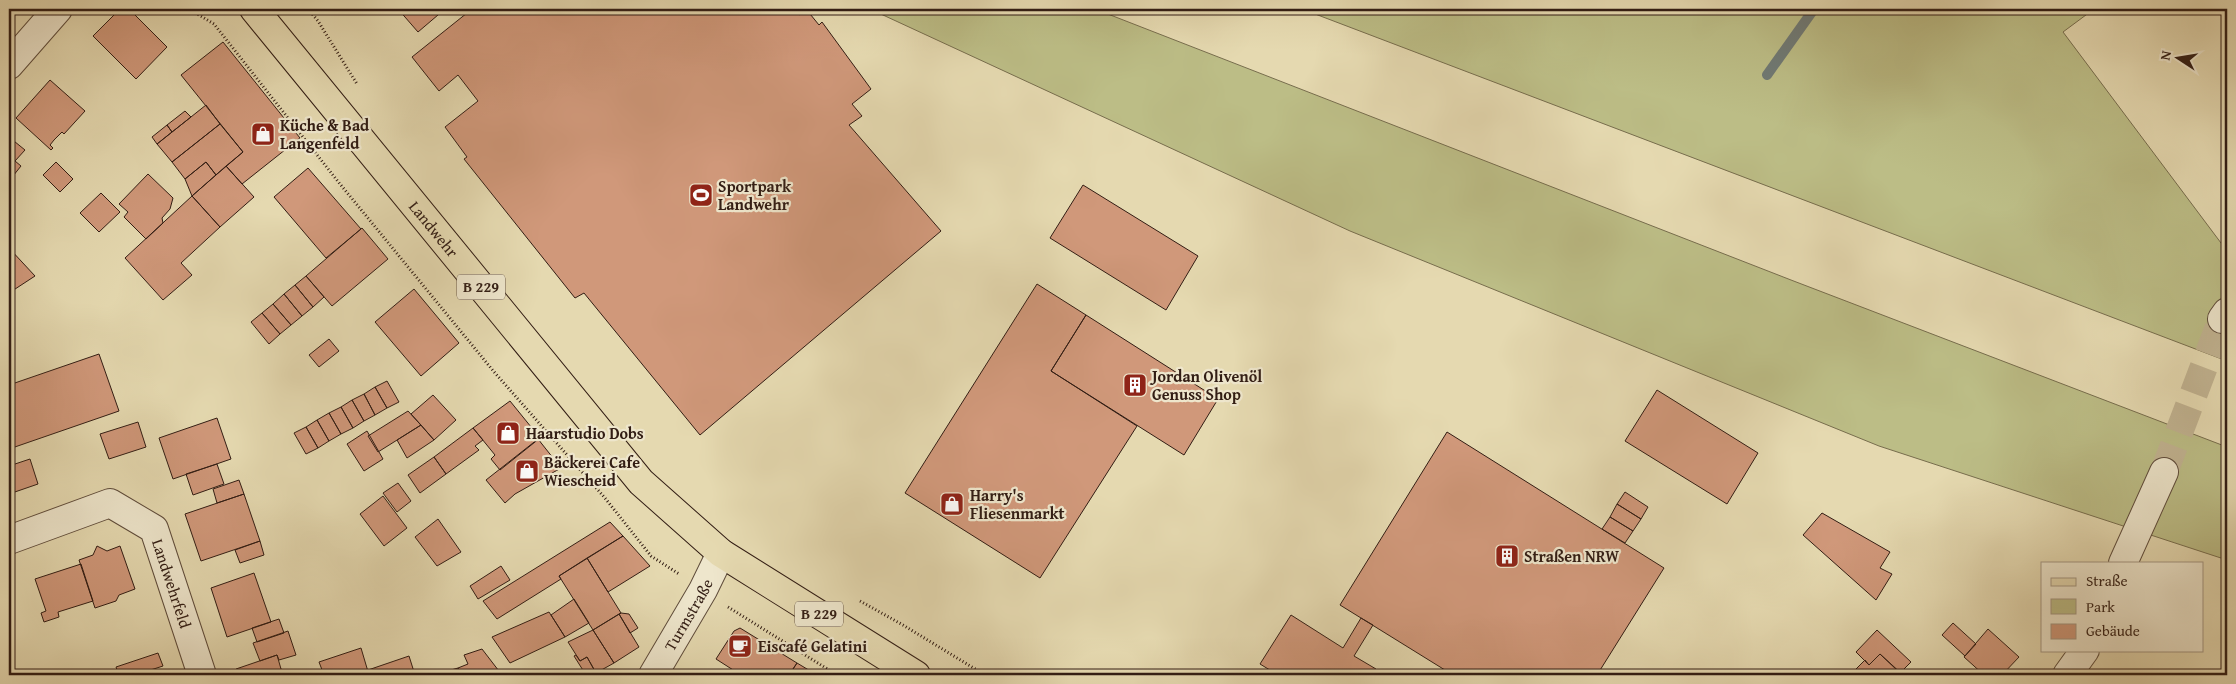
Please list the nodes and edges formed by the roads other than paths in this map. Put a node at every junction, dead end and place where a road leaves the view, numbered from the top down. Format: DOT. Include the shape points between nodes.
graph roads {
  1 [pos="58,9"];
  2 [pos="254,9"];
  3 [pos="9,65"];
  4 [pos="2164,472"];
  5 [pos="9,540"];
  6 [pos="721,553"];
  7 [pos="2123,562"];
  8 [pos="2084,652"];
  9 [pos="202,675"];
  10 [pos="653,675"];
  11 [pos="916,675"];
  12 [pos="2067,675"];
  1 -- 3 [label="street"];
  2 -- 6 [label="main road, Landwehr / B 229" via="641,482"];
  4 -- 7 [label="street"];
  5 -- 9 [label="street, Landwehrfeld" via="110,504 154,529"];
  6 -- 10 [label="street, Turmstraße"];
  6 -- 11 [label="main road, B 229"];
  8 -- 12 [label="street"];
}
